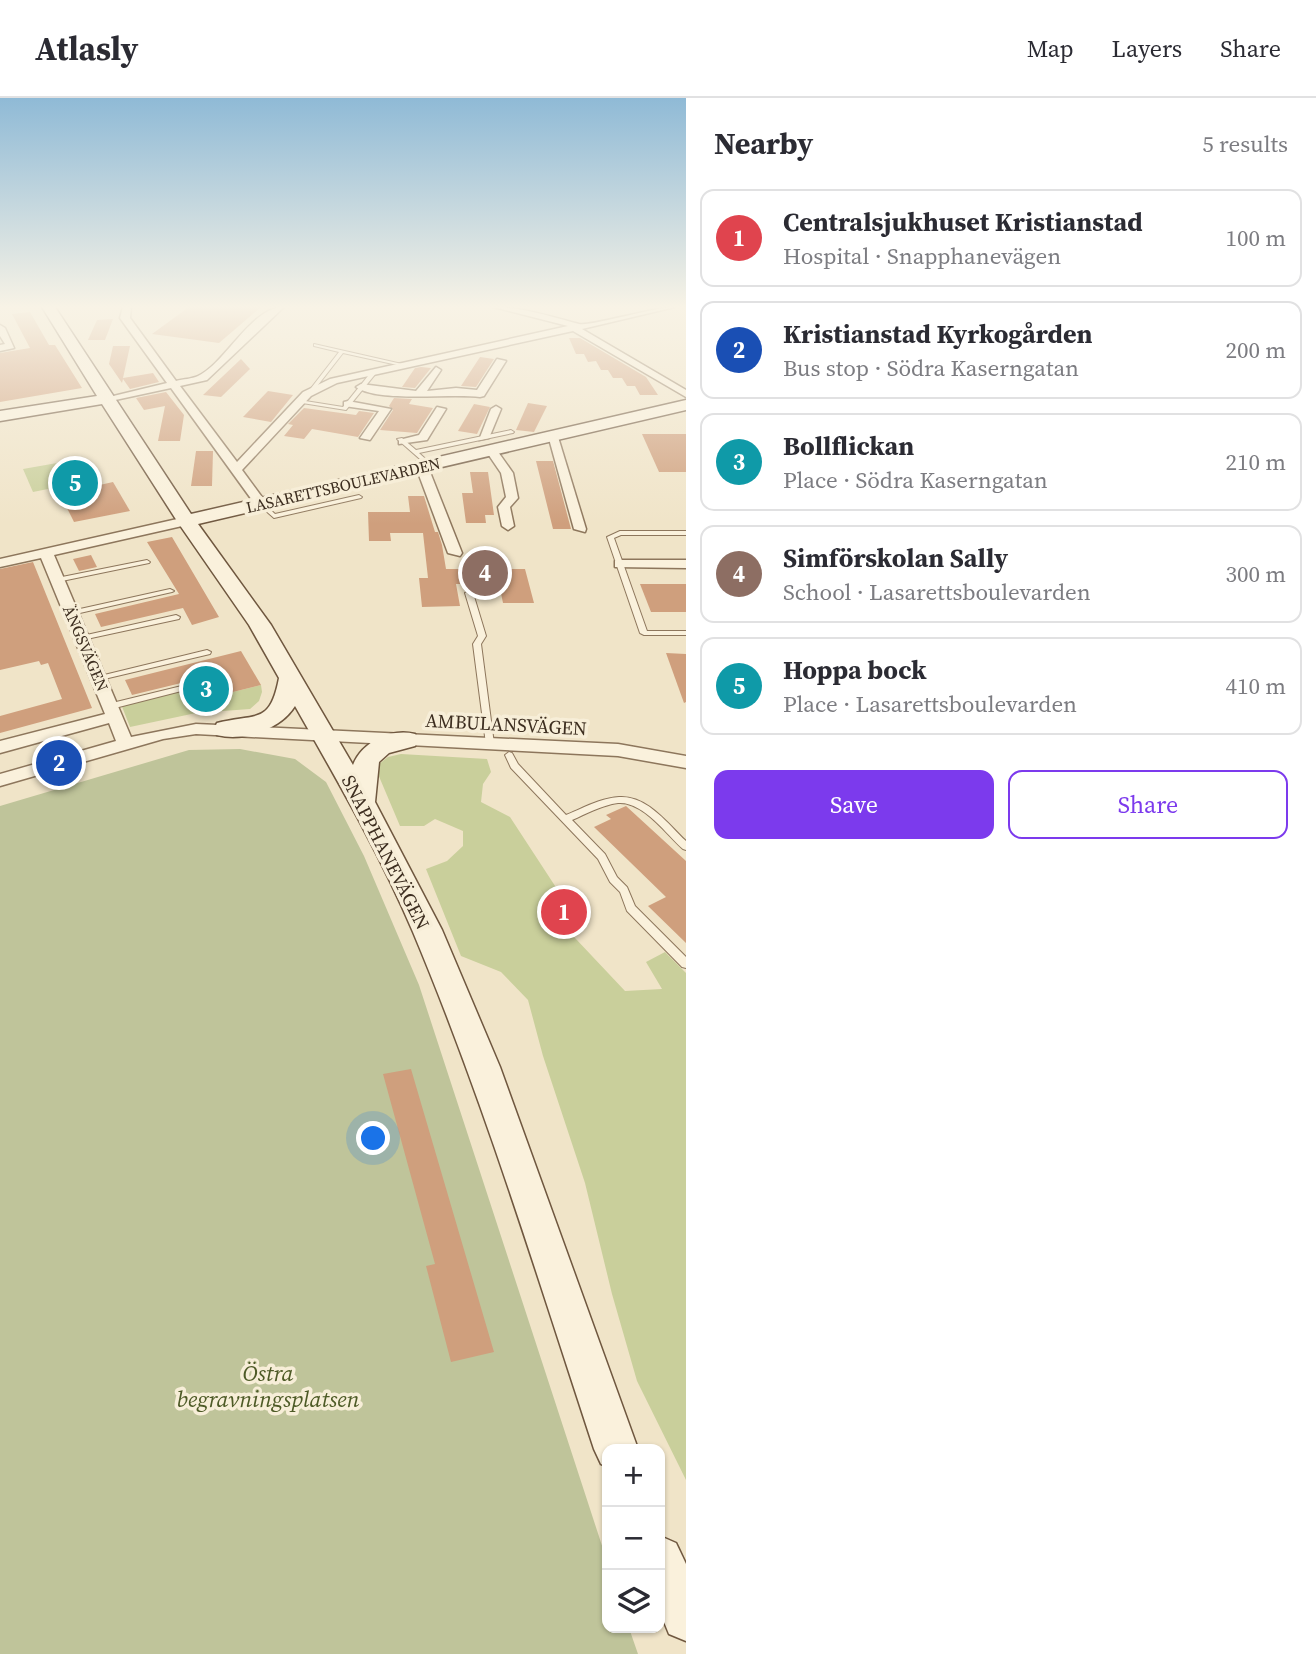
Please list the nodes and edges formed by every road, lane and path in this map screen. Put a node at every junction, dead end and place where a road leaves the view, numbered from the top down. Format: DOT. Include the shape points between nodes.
graph roads {
  1 [pos="94,380"];
  2 [pos="172,380"];
  3 [pos="198,380"];
  4 [pos="320,380"];
  5 [pos="340,380"];
  6 [pos="367,380"];
  7 [pos="429,380"];
  8 [pos="489,380"];
  9 [pos="663,380"];
  10 [pos="177,386"];
  11 [pos="361,387"];
  12 [pos="310,392"];
  13 [pos="686,394"];
  14 [pos="419,395"];
  15 [pos="106,400"];
  16 [pos="299,402"];
  17 [pos="348,404"];
  18 [pos="686,405"];
  19 [pos="441,409"];
  20 [pos="496,409"];
  21 [pos="0,416"];
  22 [pos="511,432"];
  23 [pos="552,437"];
  24 [pos="366,438"];
  25 [pos="402,440"];
  26 [pos="487,444"];
  27 [pos="422,461"];
  28 [pos="236,470"];
  29 [pos="359,497"];
  30 [pos="261,504"];
  31 [pos="186,521"];
  32 [pos="508,526"];
  33 [pos="580,529"];
  34 [pos="686,533"];
  35 [pos="46,553"];
  36 [pos="455,553"];
  37 [pos="147,562"];
  38 [pos="0,563"];
  39 [pos="620,564"];
  40 [pos="686,564"];
  41 [pos="57,580"];
  42 [pos="170,591"];
  43 [pos="469,593"];
  44 [pos="71,613"];
  45 [pos="176,617"];
  46 [pos="686,633"];
  47 [pos="82,638"];
  48 [pos="206,652"];
  49 [pos="100,678"];
  50 [pos="290,678"];
  51 [pos="198,684"];
  52 [pos="113,711"];
  53 [pos="226,729"];
  54 [pos="323,734"];
  55 [pos="406,740"];
  56 [pos="126,744"];
  57 [pos="490,744"];
  58 [pos="0,747"];
  59 [pos="509,755"];
  60 [pos="686,762"];
  61 [pos="0,780"];
  62 [pos="362,802"];
  63 [pos="567,818"];
  64 [pos="686,847"];
  65 [pos="686,964"];
  66 [pos="614,1444"];
  67 [pos="665,1570"];
  68 [pos="686,1617"];
  1 -- 15 [label="main road, SNAPPHANEVÄGEN"];
  2 -- 10 [label="street"];
  3 -- 10 [label="street"];
  4 -- 12 [label="lane"];
  5 -- 12 [label="street"];
  6 -- 11 [label="lane"];
  7 -- 14 [label="street"];
  8 -- 14 [label="street" via="480,394"];
  9 -- 13 [label="street"];
  10 -- 15 [label="street"];
  10 -- 28 [label="street"];
  11 -- 14 [label="street"];
  11 -- 17 [label="lane"];
  12 -- 16 [label="street"];
  15 -- 21 [label="main road"];
  15 -- 31 [label="main road, SNAPPHANEVÄGEN"];
  16 -- 17 [label="lane" via="344,409"];
  16 -- 28 [label="street"];
  17 -- 24 [label="street" via="386,409"];
  18 -- 23 [label="main road, LASARETTSBOULEVARDEN"];
  19 -- 25 [label="street" via="423,438"];
  20 -- 26 [label="street"];
  22 -- 26 [label="lane"];
  23 -- 26 [label="main road, LASARETTSBOULEVARDEN"];
  23 -- 33 [label="street"];
  25 -- 27 [label="lane"];
  26 -- 27 [label="main road, LASARETTSBOULEVARDEN"];
  26 -- 32 [label="street" via="507,473 512,498 504,507"];
  27 -- 30 [label="main road, LASARETTSBOULEVARDEN"];
  27 -- 36 [label="street"];
  28 -- 30 [label="street"];
  29 -- 30 [label="lane" via="274,516"];
  30 -- 31 [label="main road, LASARETTSBOULEVARDEN"];
  31 -- 35 [label="street, LASARETTSBOULEVARDEN"];
  31 -- 50 [label="main road, SNAPPHANEVÄGEN" via="260,625"];
  34 -- 39 [label="lane" via="610,537"];
  35 -- 38 [label="street, LASARETTSBOULEVARDEN"];
  35 -- 41 [label="street, ÄNGSVÄGEN"];
  37 -- 41 [label="lane"];
  39 -- 40 [label="street"];
  39 -- 46 [label="lane" via="644,633"];
  41 -- 44 [label="street, ÄNGSVÄGEN"];
  42 -- 44 [label="lane"];
  43 -- 57 [label="lane" via="482,636 477,644"];
  44 -- 47 [label="street, ÄNGSVÄGEN"];
  45 -- 47 [label="lane"];
  47 -- 49 [label="street, ÄNGSVÄGEN"];
  48 -- 49 [label="lane"];
  49 -- 52 [label="street, ÄNGSVÄGEN"];
  50 -- 53 [label="main road" via="289,698 280,713"];
  50 -- 54 [label="main road, SNAPPHANEVÄGEN"];
  51 -- 52 [label="lane"];
  52 -- 56 [label="street, ÄNGSVÄGEN"];
  52 -- 58 [label="street"];
  53 -- 54 [label="street, AMBULANSVÄGEN"];
  53 -- 56 [label="street, AMBULANSVÄGEN" via="196,729"];
  54 -- 55 [label="street, AMBULANSVÄGEN"];
  54 -- 62 [label="main road, SNAPPHANEVÄGEN"];
  55 -- 57 [label="street, AMBULANSVÄGEN"];
  55 -- 62 [label="main road" via="382,747 369,757 363,766"];
  56 -- 61 [label="street, AMBULANSVÄGEN"];
  57 -- 60 [label="street, AMBULANSVÄGEN" via="618,750"];
  59 -- 63 [label="lane" via="514,766"];
  62 -- 66 [label="main road, SNAPPHANEVÄGEN" via="427,930 483,1067"];
  63 -- 64 [label="lane" via="627,799 640,805"];
  63 -- 65 [label="lane" via="602,857 631,908"];
  67 -- 68 [label="main road"];
}
